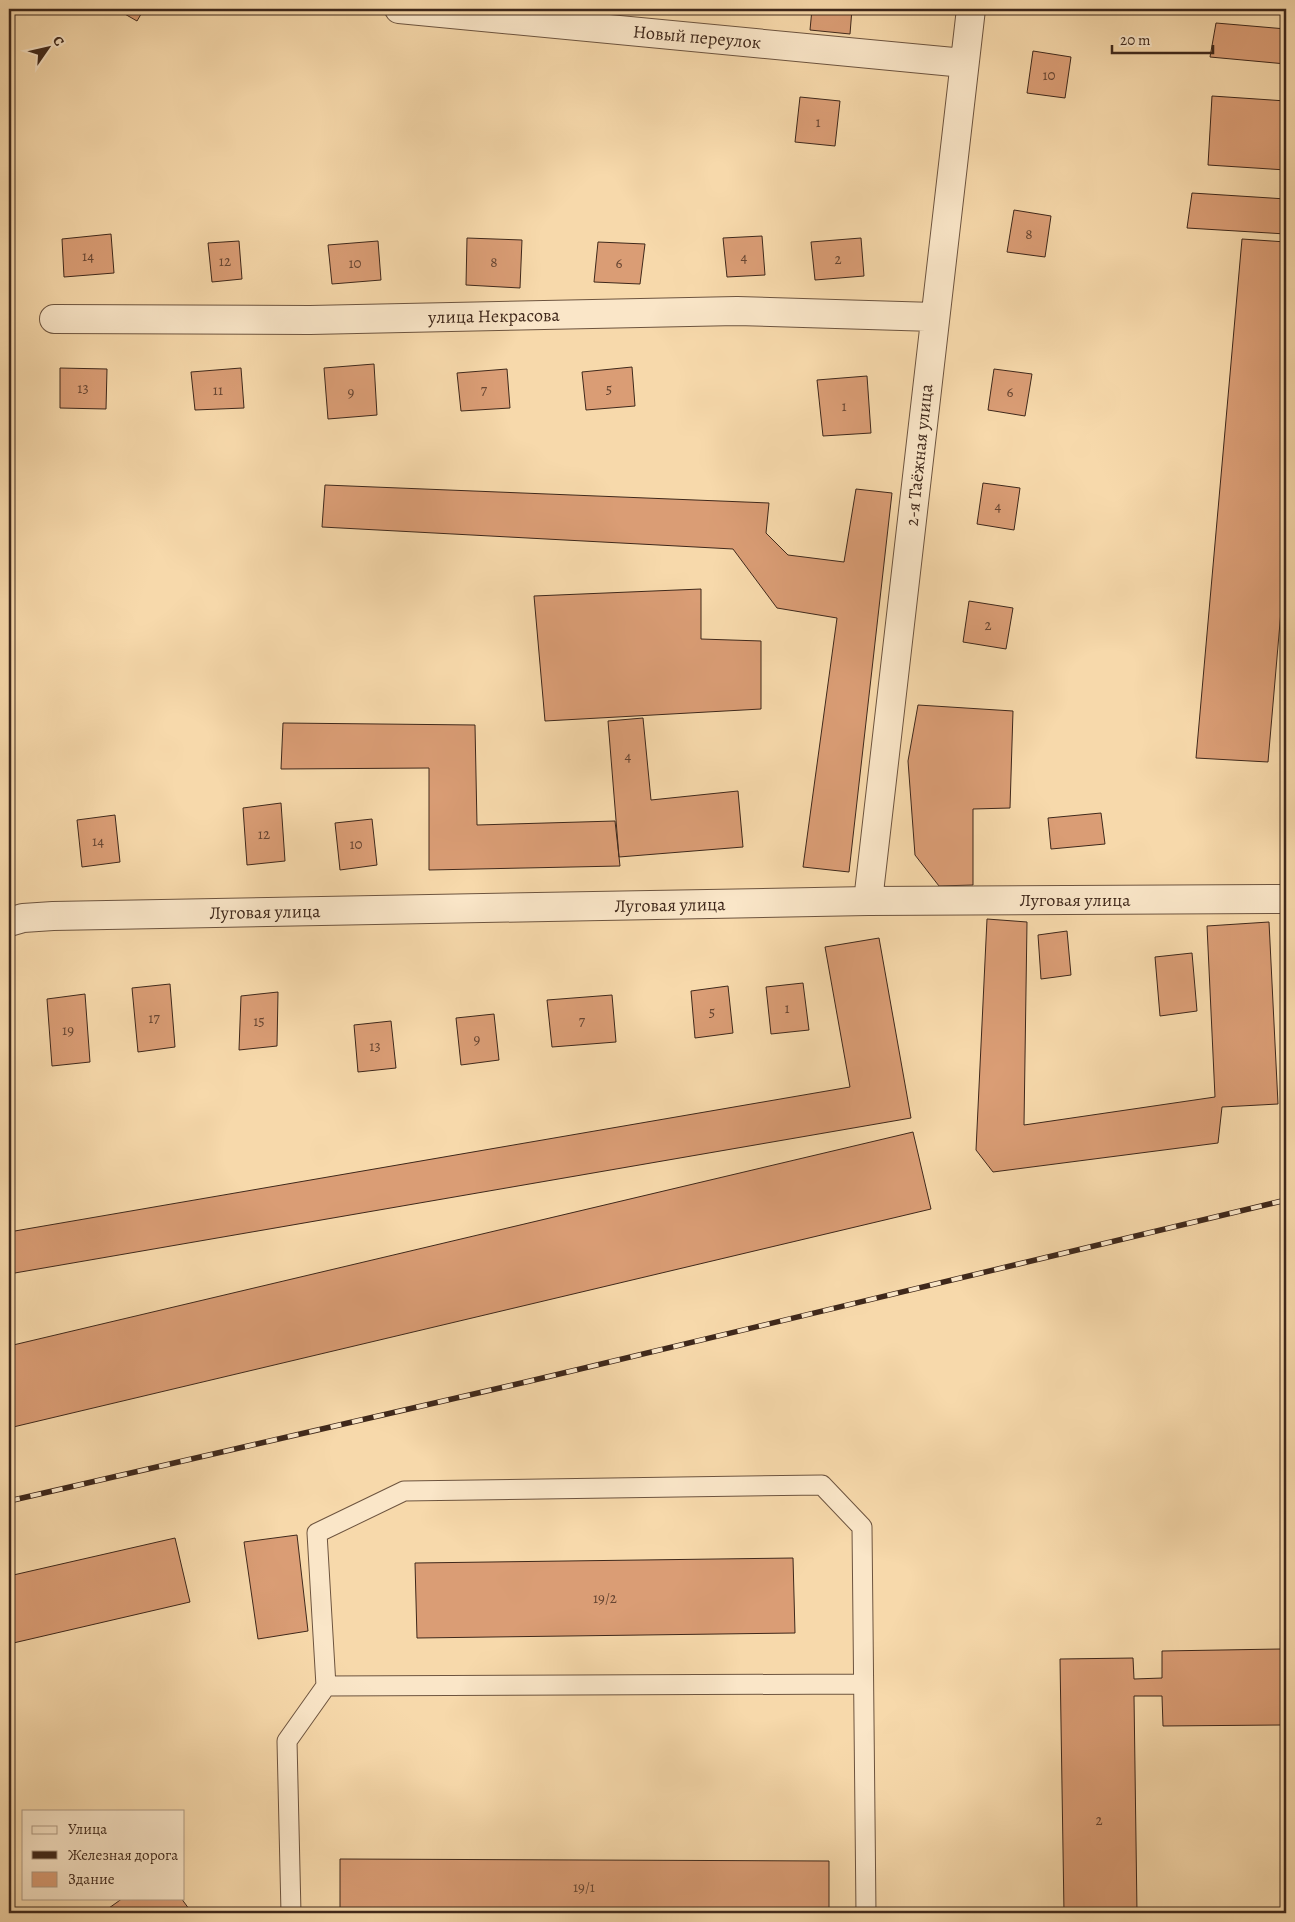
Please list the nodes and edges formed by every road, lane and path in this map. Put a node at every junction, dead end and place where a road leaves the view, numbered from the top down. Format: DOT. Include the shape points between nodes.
graph roads {
  1 [pos="399,9"];
  2 [pos="971,9"];
  3 [pos="964,63"];
  4 [pos="934,317"];
  5 [pos="54,319"];
  6 [pos="1286,898"];
  7 [pos="868,901"];
  8 [pos="9,922"];
  9 [pos="863,1684"];
  10 [pos="326,1686"];
  11 [pos="291,1913"];
  12 [pos="866,1913"];
  1 -- 3 [label="street, Новый переулок"];
  2 -- 3 [label="street, 2-я Таёжная улица"];
  3 -- 4 [label="street, 2-я Таёжная улица"];
  4 -- 5 [label="street, улица Некрасова" via="737,311 310,320"];
  4 -- 7 [label="street, 2-я Таёжная улица"];
  6 -- 7 [label="street, Луговая улица"];
  7 -- 8 [label="street, Луговая улица" via="53,916"];
  9 -- 10 [label="lane"];
  9 -- 10 [label="lane" via="862,1527 822,1485 404,1492 317,1534"];
  9 -- 12 [label="lane"];
  10 -- 11 [label="lane" via="287,1741"];
}
